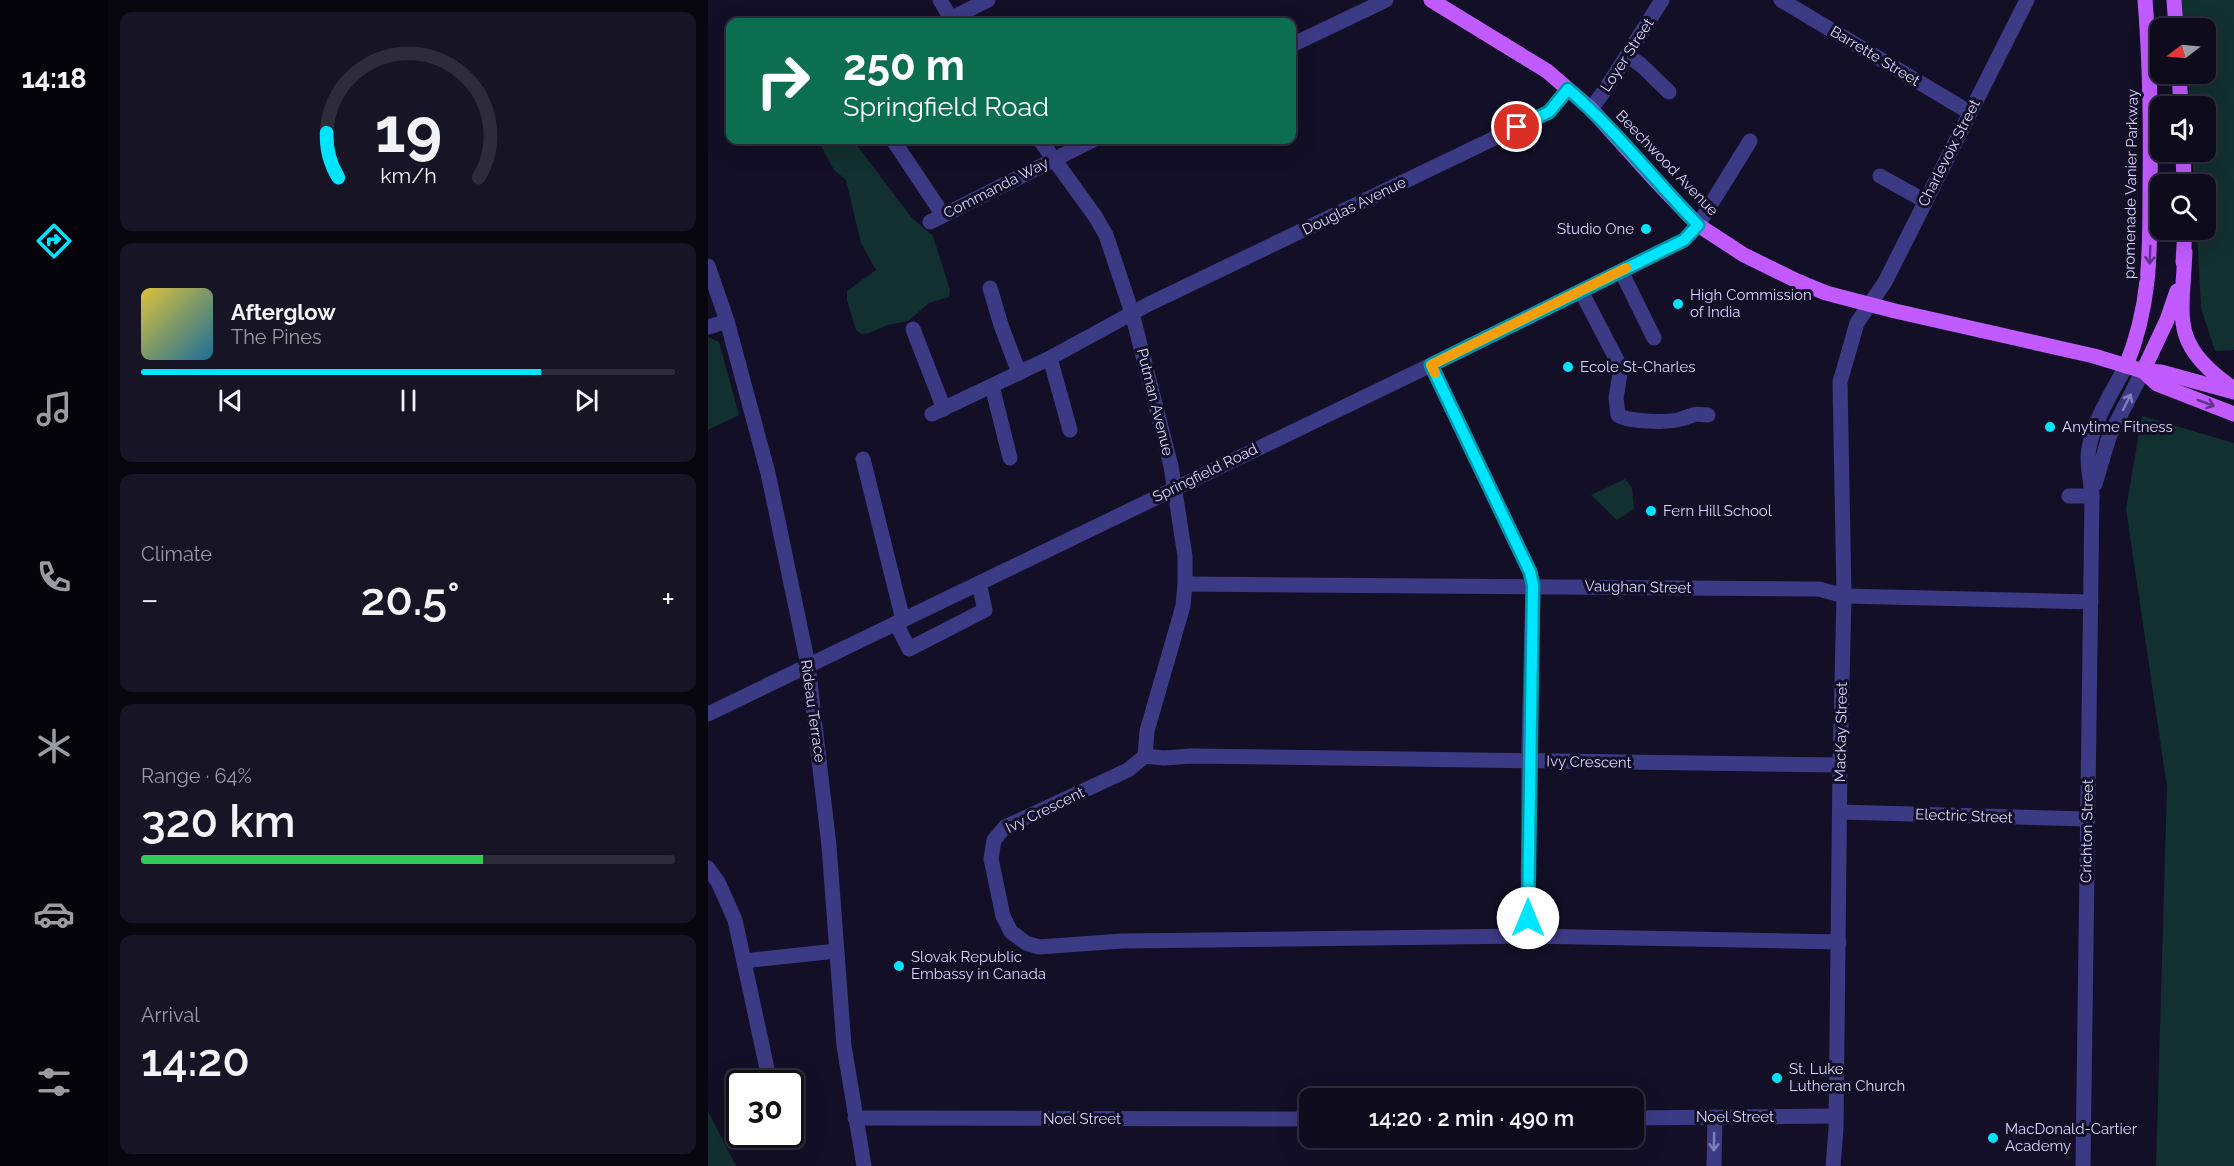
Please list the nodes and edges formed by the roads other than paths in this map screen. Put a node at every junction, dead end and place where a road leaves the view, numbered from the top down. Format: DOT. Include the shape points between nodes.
graph roads {
  1 [pos="940,0"];
  2 [pos="988,0"];
  3 [pos="1386,0"];
  4 [pos="1431,0"];
  5 [pos="1662,0"];
  6 [pos="1781,0"];
  7 [pos="2027,0"];
  8 [pos="2145,0"];
  9 [pos="2174,0"];
  10 [pos="949,18"];
  11 [pos="956,18"];
  12 [pos="2175,18"];
  13 [pos="1296,43"];
  14 [pos="1627,56"];
  15 [pos="1568,89"];
  16 [pos="1669,92"];
  17 [pos="1591,109"];
  18 [pos="1969,112"];
  19 [pos="1750,141"];
  20 [pos="894,144"];
  21 [pos="1043,144"];
  22 [pos="1084,144"];
  23 [pos="1054,158"];
  24 [pos="1881,176"];
  25 [pos="1925,201"];
  26 [pos="1698,225"];
  27 [pos="2185,240"];
  28 [pos="2185,252"];
  29 [pos="708,266"];
  30 [pos="1621,271"];
  31 [pos="990,288"];
  32 [pos="1581,291"];
  33 [pos="1870,304"];
  34 [pos="1132,314"];
  35 [pos="727,321"];
  36 [pos="708,327"];
  37 [pos="912,329"];
  38 [pos="1654,338"];
  39 [pos="1050,358"];
  40 [pos="1431,365"];
  41 [pos="2126,366"];
  42 [pos="2144,371"];
  43 [pos="1019,373"];
  44 [pos="992,386"];
  45 [pos="2234,390"];
  46 [pos="2234,414"];
  47 [pos="1708,415"];
  48 [pos="1070,430"];
  49 [pos="1010,458"];
  50 [pos="863,459"];
  51 [pos="1173,489"];
  52 [pos="2069,496"];
  53 [pos="2092,496"];
  54 [pos="979,583"];
  55 [pos="1185,584"];
  56 [pos="1533,585"];
  57 [pos="1844,596"];
  58 [pos="2091,602"];
  59 [pos="899,621"];
  60 [pos="808,665"];
  61 [pos="708,714"];
  62 [pos="1144,756"];
  63 [pos="1529,762"];
  64 [pos="1840,765"];
  65 [pos="1841,812"];
  66 [pos="2087,819"];
  67 [pos="708,868"];
  68 [pos="1528,936"];
  69 [pos="1839,942"];
  70 [pos="836,951"];
  71 [pos="744,961"];
  72 [pos="767,1070"];
  73 [pos="1836,1116"];
  74 [pos="855,1118"];
  75 [pos="1644,1118"];
  76 [pos="1715,1118"];
  77 [pos="1299,1119"];
  78 [pos="864,1166"];
  79 [pos="1714,1166"];
  80 [pos="1833,1166"];
  81 [pos="2083,1166"];
  1 -- 10 [label="street"];
  2 -- 11 [label="street"];
  3 -- 13 [label="street"];
  4 -- 15 [label="main road, Beechwood Avenue" via="1547,71"];
  5 -- 14 [label="street, Loyer Street"];
  6 -- 18 [label="street, Barrette Street"];
  7 -- 18 [label="street, Charlevoix Street"];
  8 -- 41 [label="main road, promenade Vanier Parkway, one-way" via="2151,134 2150,253 2146,297"];
  9 -- 12 [label="main road"];
  14 -- 16 [label="street"];
  14 -- 17 [label="street, Loyer Street"];
  15 -- 17 [label="main road, Beechwood Avenue"];
  15 -- 34 [label="street, Douglas Avenue" via="1549,112"];
  17 -- 26 [label="main road, Beechwood Avenue"];
  18 -- 25 [label="street, Charlevoix Street"];
  19 -- 26 [label="street, Springfield Road"];
  20 -- 23 [label="street, Commanda Way" via="937,218"];
  21 -- 23 [label="street, Putman Avenue"];
  22 -- 23 [label="street, Commanda Way"];
  23 -- 34 [label="street, Putman Avenue" via="1106,235"];
  24 -- 25 [label="street"];
  25 -- 33 [label="street, Charlevoix Street"];
  26 -- 30 [label="street, Springfield Road" via="1684,240"];
  26 -- 33 [label="main road, Beechwood Avenue" via="1743,255 1797,281"];
  27 -- 28 [label="main road"];
  28 -- 42 [label="main road" via="2172,305"];
  28 -- 45 [label="main road" via="2182,307 2188,345 2207,370"];
  29 -- 35 [label="street, Rideau Terrace"];
  30 -- 32 [label="street, Springfield Road"];
  30 -- 38 [label="street"];
  31 -- 43 [label="street"];
  32 -- 40 [label="street, Springfield Road"];
  32 -- 47 [label="street" via="1621,368 1616,398 1618,415 1646,421 1680,420 1692,413"];
  33 -- 41 [label="main road, Beechwood Avenue"];
  33 -- 57 [label="street, MacKay Street" via="1857,323 1840,382"];
  34 -- 39 [label="street, Douglas Avenue"];
  34 -- 51 [label="street, Putman Avenue" via="1171,466"];
  35 -- 36 [label="street"];
  35 -- 60 [label="street, Rideau Terrace" via="768,473"];
  37 -- 44 [label="street, Douglas Avenue" via="938,411"];
  39 -- 43 [label="street, Douglas Avenue"];
  39 -- 48 [label="street"];
  40 -- 51 [label="street, Springfield Road"];
  40 -- 56 [label="street"];
  41 -- 42 [label="main road, Beechwood Avenue"];
  41 -- 53 [label="street, Crichton Street" via="2090,445"];
  42 -- 45 [label="main road"];
  42 -- 46 [label="main road, one-way" via="2157,384"];
  53 -- 42 [label="street, Crichton Street, one-way" via="2109,437"];
  43 -- 44 [label="street, Douglas Avenue"];
  44 -- 49 [label="street"];
  50 -- 59 [label="street"];
  51 -- 54 [label="street, Springfield Road"];
  51 -- 55 [label="street, Putman Avenue" via="1185,556"];
  52 -- 53 [label="street"];
  53 -- 58 [label="street, Crichton Street"];
  54 -- 59 [label="street, Springfield Road"];
  54 -- 59 [label="street" via="985,610 909,648"];
  55 -- 56 [label="street, Vaughan Street"];
  55 -- 62 [label="street, Putman Avenue" via="1183,606 1147,731"];
  56 -- 57 [label="street, Vaughan Street" via="1819,589"];
  56 -- 63 [label="street"];
  57 -- 58 [label="street, Vaughan Street"];
  57 -- 64 [label="street, MacKay Street"];
  58 -- 66 [label="street, Crichton Street"];
  59 -- 60 [label="street, Springfield Road"];
  60 -- 61 [label="street, Springfield Road"];
  60 -- 70 [label="street, Rideau Terrace" via="829,846"];
  62 -- 63 [label="street, Ivy Crescent"];
  62 -- 68 [label="street, Ivy Crescent" via="1128,770 1005,827 994,840 991,859 1003,916 1011,932 1026,943 1039,947 1122,941"];
  63 -- 64 [label="street, Ivy Crescent"];
  63 -- 68 [label="street"];
  64 -- 65 [label="street, MacKay Street"];
  65 -- 66 [label="street, Electric Street"];
  65 -- 69 [label="street, MacKay Street"];
  66 -- 81 [label="street, Crichton Street"];
  67 -- 71 [label="street" via="735,920"];
  68 -- 69 [label="street, Ivy Crescent"];
  69 -- 73 [label="street, MacKay Street"];
  70 -- 71 [label="street"];
  70 -- 74 [label="street, Rideau Terrace"];
  71 -- 72 [label="street"];
  73 -- 76 [label="street, Noel Street"];
  73 -- 80 [label="street, MacKay Street"];
  74 -- 77 [label="street, Noel Street"];
  74 -- 78 [label="street, Rideau Terrace"];
  75 -- 76 [label="street, Noel Street"];
  76 -- 79 [label="street, one-way"];
}
